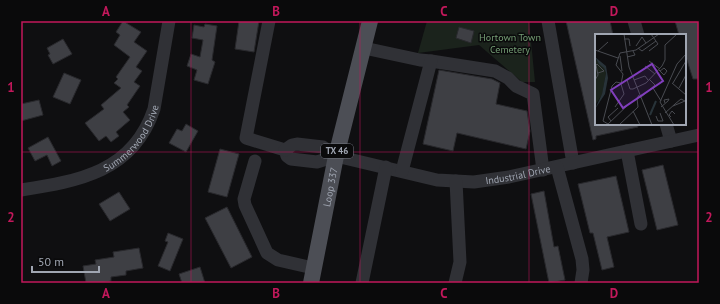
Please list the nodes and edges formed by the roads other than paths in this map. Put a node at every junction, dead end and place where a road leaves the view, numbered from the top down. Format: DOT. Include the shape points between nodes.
graph roads {
  1 [pos="169,21"];
  2 [pos="269,21"];
  3 [pos="370,21"];
  4 [pos="548,21"];
  5 [pos="634,21"];
  6 [pos="638,34"];
  7 [pos="364,48"];
  8 [pos="431,60"];
  9 [pos="666,125"];
  10 [pos="699,135"];
  11 [pos="671,142"];
  12 [pos="627,151"];
  13 [pos="336,156"];
  14 [pos="255,161"];
  15 [pos="573,163"];
  16 [pos="386,167"];
  17 [pos="557,167"];
  18 [pos="543,170"];
  19 [pos="402,171"];
  20 [pos="456,181"];
  21 [pos="21,190"];
  22 [pos="641,224"];
  23 [pos="309,279"];
  24 [pos="362,283"];
  25 [pos="455,283"];
  26 [pos="581,283"];
  1 -- 21 [label="street, Summerwood Drive" via="154,108 150,120 133,146 107,168 61,184"];
  2 -- 13 [label="street" via="246,138 285,150 291,159 317,162"];
  3 -- 7 [label="main road, Loop 337 / TX 46"];
  4 -- 15 [label="street"];
  5 -- 6 [label="street"];
  7 -- 8 [label="street"];
  7 -- 13 [label="main road, Loop 337 / TX 46"];
  8 -- 18 [label="street" via="495,71 533,94"];
  8 -- 19 [label="street"];
  9 -- 11 [label="street"];
  10 -- 11 [label="street, Industrial Drive"];
  11 -- 12 [label="street, Industrial Drive"];
  12 -- 15 [label="street, Industrial Drive"];
  12 -- 22 [label="street"];
  13 -- 16 [label="street, Industrial Drive"];
  13 -- 23 [label="main road, Loop 337 / TX 46"];
  14 -- 23 [label="street" via="244,205 267,253"];
  15 -- 17 [label="street, Industrial Drive"];
  16 -- 19 [label="street, Industrial Drive"];
  16 -- 24 [label="street"];
  17 -- 18 [label="street, Industrial Drive"];
  17 -- 26 [label="street" via="582,259"];
  18 -- 20 [label="street, Industrial Drive" via="491,181"];
  19 -- 20 [label="street, Industrial Drive" via="437,180"];
  20 -- 25 [label="street" via="460,262"];
}
